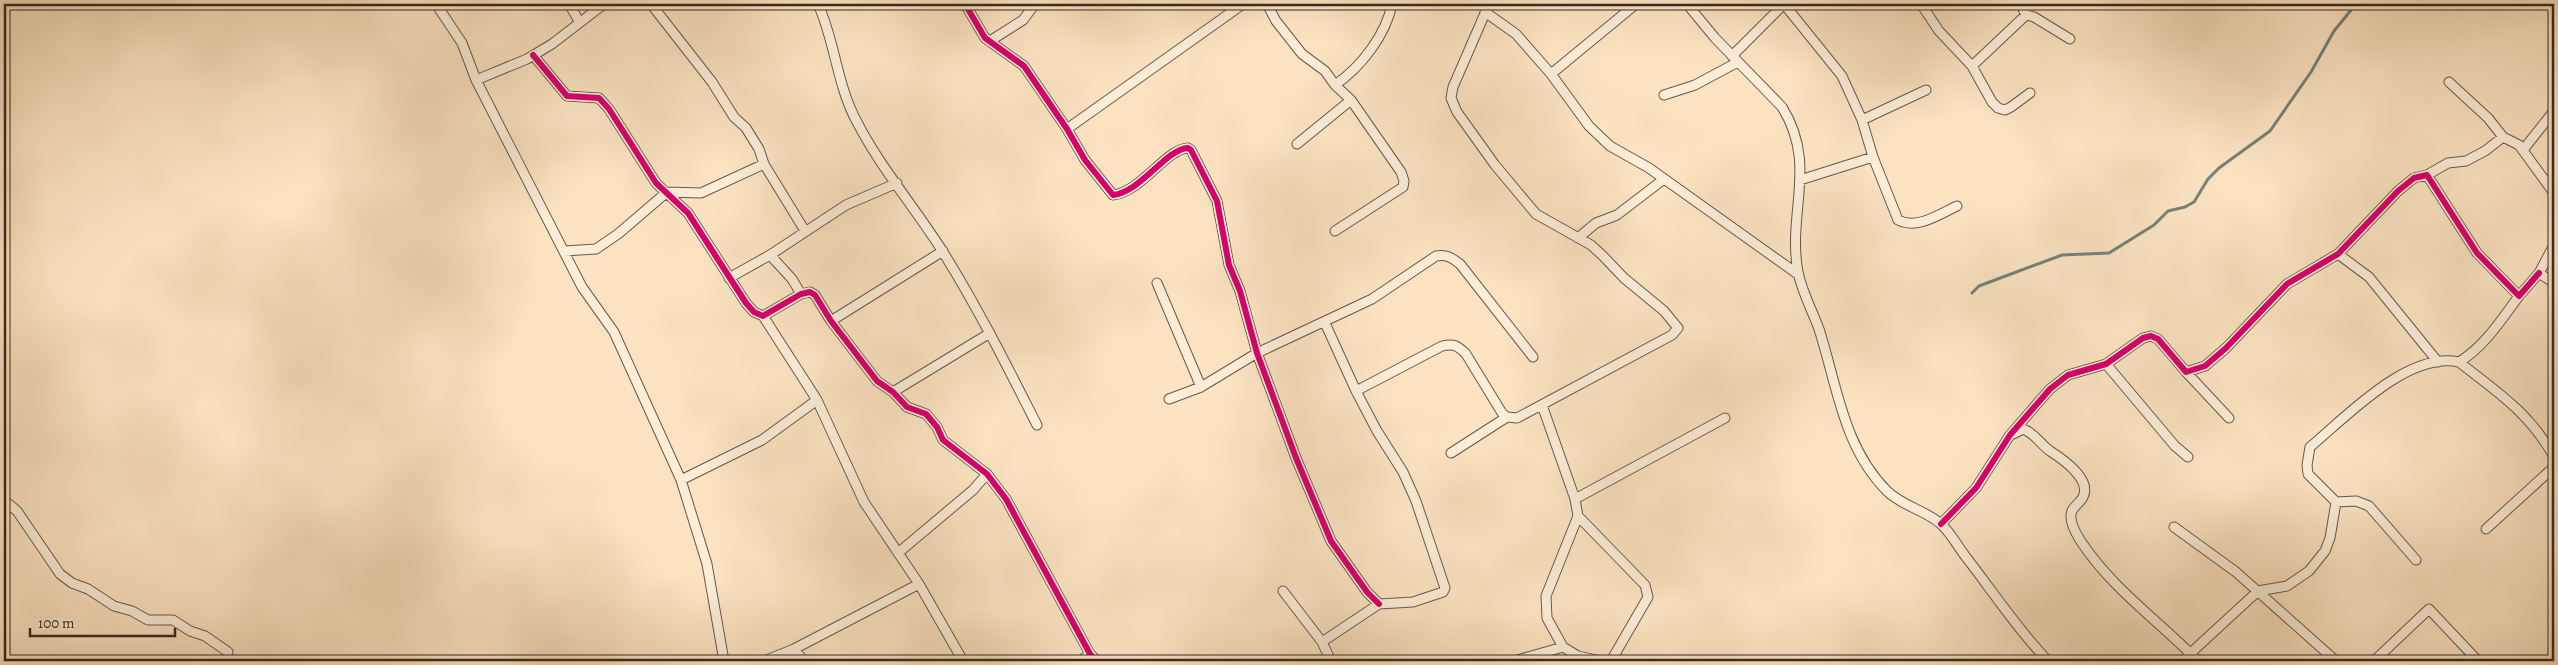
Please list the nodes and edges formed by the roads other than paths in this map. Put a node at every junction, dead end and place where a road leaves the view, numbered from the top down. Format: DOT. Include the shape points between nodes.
graph roads {
  1 [pos="436,4"];
  2 [pos="569,4"];
  3 [pos="604,4"];
  4 [pos="651,4"];
  5 [pos="818,4"];
  6 [pos="965,4"];
  7 [pos="1035,4"];
  8 [pos="1243,4"];
  9 [pos="1267,4"];
  10 [pos="1392,4"];
  11 [pos="1636,4"];
  12 [pos="1687,4"];
  13 [pos="1784,4"];
  14 [pos="1920,4"];
  15 [pos="2024,4"];
  16 [pos="1487,8"];
  17 [pos="2026,15"];
  18 [pos="579,21"];
  19 [pos="2070,39"];
  20 [pos="990,41"];
  21 [pos="533,55"];
  22 [pos="1735,59"];
  23 [pos="1972,66"];
  24 [pos="1551,74"];
  25 [pos="476,80"];
  26 [pos="2449,82"];
  27 [pos="1335,85"];
  28 [pos="1926,90"];
  29 [pos="2030,93"];
  30 [pos="1664,95"];
  31 [pos="1351,100"];
  32 [pos="2554,111"];
  33 [pos="1862,120"];
  34 [pos="1067,129"];
  35 [pos="2503,137"];
  36 [pos="1297,144"];
  37 [pos="2522,150"];
  38 [pos="1873,157"];
  39 [pos="764,164"];
  40 [pos="2427,175"];
  41 [pos="1664,179"];
  42 [pos="1800,180"];
  43 [pos="897,183"];
  44 [pos="666,192"];
  45 [pos="2554,193"];
  46 [pos="1957,206"];
  47 [pos="805,231"];
  48 [pos="1335,231"];
  49 [pos="1578,238"];
  50 [pos="2554,245"];
  51 [pos="564,251"];
  52 [pos="943,251"];
  53 [pos="2338,254"];
  54 [pos="770,255"];
  55 [pos="2539,273"];
  56 [pos="1799,275"];
  57 [pos="729,278"];
  58 [pos="1156,283"];
  59 [pos="2554,283"];
  60 [pos="801,294"];
  61 [pos="2519,296"];
  62 [pos="763,316"];
  63 [pos="831,321"];
  64 [pos="1325,323"];
  65 [pos="990,333"];
  66 [pos="1257,353"];
  67 [pos="1533,357"];
  68 [pos="2438,362"];
  69 [pos="2459,362"];
  70 [pos="2106,364"];
  71 [pos="2186,372"];
  72 [pos="1201,387"];
  73 [pos="1356,391"];
  74 [pos="893,392"];
  75 [pos="1169,399"];
  76 [pos="817,400"];
  77 [pos="1542,405"];
  78 [pos="1507,417"];
  79 [pos="1725,418"];
  80 [pos="2229,418"];
  81 [pos="1037,425"];
  82 [pos="2010,435"];
  83 [pos="1451,453"];
  84 [pos="2554,456"];
  85 [pos="2188,457"];
  86 [pos="2554,467"];
  87 [pos="987,474"];
  88 [pos="681,480"];
  89 [pos="1575,499"];
  90 [pos="4,500"];
  91 [pos="2336,502"];
  92 [pos="1578,516"];
  93 [pos="1941,524"];
  94 [pos="2174,528"];
  95 [pos="2486,529"];
  96 [pos="898,553"];
  97 [pos="2416,560"];
  98 [pos="919,584"];
  99 [pos="1283,590"];
  100 [pos="2258,592"];
  101 [pos="1379,604"];
  102 [pos="1322,642"];
  103 [pos="1563,647"];
  104 [pos="794,649"];
  105 [pos="228,652"];
  106 [pos="1090,654"];
  107 [pos="2191,654"];
  108 [pos="2042,659"];
  109 [pos="724,661"];
  110 [pos="764,661"];
  111 [pos="804,661"];
  112 [pos="963,661"];
  113 [pos="1080,661"];
  114 [pos="1097,661"];
  115 [pos="1331,661"];
  116 [pos="1514,661"];
  117 [pos="1602,661"];
  118 [pos="1611,661"];
  119 [pos="2182,661"];
  120 [pos="2198,661"];
  121 [pos="2336,661"];
  122 [pos="2374,661"];
  123 [pos="2478,661"];
  1 -- 25 [label="street" via="462,43"];
  2 -- 18 [label="street"];
  3 -- 18 [label="street"];
  4 -- 39 [label="street" via="712,82 734,117 746,128"];
  5 -- 43 [label="street" via="856,122"];
  6 -- 20 [label="street" via="978,28"];
  7 -- 20 [label="street" via="1023,20"];
  8 -- 34 [label="street"];
  9 -- 27 [label="street" via="1290,40 1302,54 1325,71"];
  10 -- 27 [label="street" via="1381,32 1365,57"];
  11 -- 24 [label="street"];
  12 -- 22 [label="street"];
  13 -- 22 [label="street"];
  13 -- 33 [label="street" via="1842,76"];
  14 -- 23 [label="street" via="1939,31"];
  15 -- 17 [label="street" via="2022,7"];
  16 -- 24 [label="street" via="1516,34"];
  16 -- 49 [label="street" via="1451,98 1457,112 1495,165 1536,214"];
  17 -- 19 [label="street"];
  17 -- 23 [label="street"];
  18 -- 21 [label="street"];
  20 -- 34 [label="street" via="1024,66"];
  21 -- 25 [label="street"];
  21 -- 44 [label="street" via="567,96 599,98 656,183"];
  22 -- 30 [label="street" via="1695,85"];
  22 -- 42 [label="street" via="1782,106 1789,118 1800,150"];
  23 -- 29 [label="street" via="1998,108 2005,110"];
  24 -- 41 [label="street" via="1589,126 1610,146"];
  25 -- 51 [label="street"];
  26 -- 35 [label="street" via="2488,118"];
  27 -- 31 [label="street"];
  28 -- 33 [label="street"];
  31 -- 36 [label="street"];
  31 -- 48 [label="street" via="1404,180 1403,187"];
  32 -- 37 [label="street"];
  33 -- 38 [label="street"];
  34 -- 66 [label="street" via="1085,160 1113,195 1135,185 1178,151 1191,150 1218,201 1229,265 1239,285"];
  35 -- 37 [label="street"];
  35 -- 40 [label="street" via="2466,161 2448,163"];
  37 -- 45 [label="street"];
  38 -- 42 [label="street"];
  38 -- 46 [label="street" via="1898,220 1911,224"];
  39 -- 44 [label="street" via="701,193"];
  39 -- 47 [label="street"];
  40 -- 53 [label="street" via="2414,178 2398,191"];
  40 -- 61 [label="street" via="2477,253"];
  41 -- 49 [label="street" via="1617,215 1596,223"];
  41 -- 56 [label="street"];
  42 -- 56 [label="street" via="1796,256"];
  43 -- 47 [label="street" via="846,205"];
  43 -- 52 [label="street"];
  44 -- 51 [label="street" via="596,249"];
  44 -- 57 [label="street" via="688,214"];
  47 -- 54 [label="street"];
  49 -- 77 [label="street" via="1612,263 1678,328 1672,335"];
  50 -- 55 [label="street"];
  51 -- 88 [label="street" via="590,301 614,332"];
  52 -- 63 [label="street"];
  52 -- 65 [label="street"];
  53 -- 68 [label="street" via="2370,277"];
  53 -- 71 [label="street" via="2287,284 2226,348 2205,366"];
  54 -- 57 [label="street"];
  54 -- 60 [label="street"];
  55 -- 59 [label="street"];
  55 -- 61 [label="street"];
  56 -- 93 [label="street" via="1849,435 1862,460 1878,482 1896,498"];
  57 -- 62 [label="street" via="754,312"];
  58 -- 72 [label="street"];
  60 -- 62 [label="street"];
  60 -- 63 [label="street" via="810,292 816,295"];
  61 -- 69 [label="street" via="2484,342"];
  62 -- 76 [label="street"];
  63 -- 74 [label="street" via="878,381"];
  64 -- 66 [label="street"];
  64 -- 67 [label="street" via="1372,299 1436,256 1443,255 1460,264"];
  64 -- 73 [label="street"];
  65 -- 74 [label="street"];
  65 -- 81 [label="street"];
  66 -- 72 [label="street"];
  66 -- 101 [label="street" via="1331,541"];
  68 -- 69 [label="street"];
  68 -- 91 [label="street" via="2395,377 2310,447 2306,465 2308,474"];
  69 -- 84 [label="street" via="2526,417"];
  70 -- 71 [label="street" via="2143,338 2151,336 2158,339"];
  70 -- 82 [label="street" via="2079,371 2057,383"];
  70 -- 85 [label="street"];
  71 -- 80 [label="street"];
  72 -- 75 [label="street"];
  73 -- 78 [label="street" via="1451,344 1459,346 1466,354"];
  73 -- 101 [label="street" via="1403,472 1445,588 1414,602"];
  74 -- 87 [label="street" via="907,407 926,414 937,426 943,440"];
  76 -- 88 [label="street" via="762,440"];
  76 -- 96 [label="street" via="864,502"];
  77 -- 78 [label="street" via="1517,418"];
  77 -- 89 [label="street"];
  78 -- 83 [label="street"];
  79 -- 89 [label="street"];
  82 -- 93 [label="street" via="1976,488"];
  82 -- 107 [label="street" via="2023,429 2028,431 2073,467 2085,492 2071,515 2080,540 2127,595"];
  86 -- 95 [label="street"];
  87 -- 96 [label="street" via="974,490"];
  87 -- 106 [label="street" via="1006,500"];
  88 -- 109 [label="street" via="707,564"];
  89 -- 92 [label="street"];
  90 -- 105 [label="street" via="17,511 60,574 72,583 148,620 173,620"];
  91 -- 97 [label="street" via="2356,501 2369,506"];
  91 -- 100 [label="street" via="2330,538 2309,571 2287,586"];
  92 -- 103 [label="street" via="1546,596 1547,618"];
  92 -- 118 [label="street" via="1646,585 1648,591 1648,598"];
  93 -- 108 [label="street"];
  94 -- 100 [label="street"];
  96 -- 98 [label="street"];
  98 -- 104 [label="street"];
  98 -- 112 [label="street"];
  99 -- 102 [label="street"];
  100 -- 107 [label="street"];
  100 -- 121 [label="street"];
  101 -- 102 [label="street"];
  102 -- 115 [label="street"];
  103 -- 116 [label="street"];
  103 -- 117 [label="street" via="1578,656"];
  104 -- 110 [label="street"];
  104 -- 111 [label="street"];
  106 -- 113 [label="street"];
  106 -- 114 [label="street"];
  107 -- 119 [label="street"];
  107 -- 120 [label="street"];
  122 -- 123 [label="street" via="2429,609"];
}
